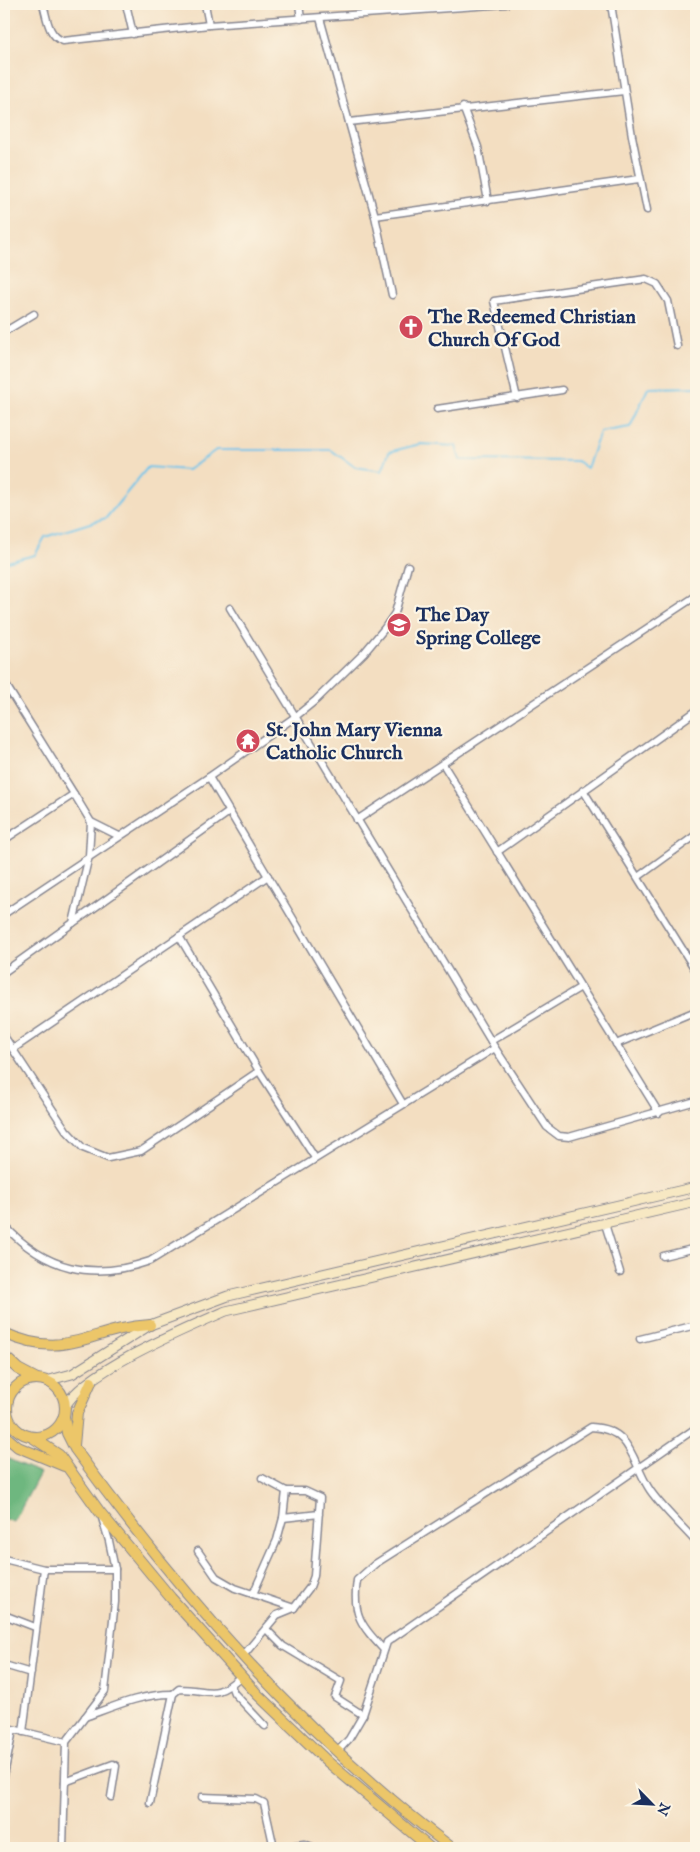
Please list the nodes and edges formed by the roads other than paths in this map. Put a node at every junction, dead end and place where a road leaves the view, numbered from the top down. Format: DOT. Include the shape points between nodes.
graph roads {
  1 [pos="43,4"];
  2 [pos="126,4"];
  3 [pos="205,4"];
  4 [pos="298,4"];
  5 [pos="506,4"];
  6 [pos="611,4"];
  7 [pos="486,5"];
  8 [pos="440,6"];
  9 [pos="320,18"];
  10 [pos="301,19"];
  11 [pos="209,25"];
  12 [pos="133,34"];
  13 [pos="624,91"];
  14 [pos="463,107"];
  15 [pos="349,122"];
  16 [pos="639,180"];
  17 [pos="488,201"];
  18 [pos="647,210"];
  19 [pos="375,216"];
  20 [pos="392,295"];
  21 [pos="34,314"];
  22 [pos="4,332"];
  23 [pos="677,346"];
  24 [pos="562,390"];
  25 [pos="516,398"];
  26 [pos="437,409"];
  27 [pos="408,566"];
  28 [pos="696,596"];
  29 [pos="230,608"];
  30 [pos="4,682"];
  31 [pos="696,711"];
  32 [pos="296,718"];
  33 [pos="443,764"];
  34 [pos="209,777"];
  35 [pos="583,790"];
  36 [pos="74,794"];
  37 [pos="229,812"];
  38 [pos="357,820"];
  39 [pos="91,822"];
  40 [pos="696,835"];
  41 [pos="120,836"];
  42 [pos="4,840"];
  43 [pos="497,852"];
  44 [pos="90,856"];
  45 [pos="268,876"];
  46 [pos="638,877"];
  47 [pos="4,914"];
  48 [pos="73,923"];
  49 [pos="179,936"];
  50 [pos="4,972"];
  51 [pos="696,972"];
  52 [pos="581,987"];
  53 [pos="696,1011"];
  54 [pos="4,1036"];
  55 [pos="491,1041"];
  56 [pos="616,1044"];
  57 [pos="495,1048"];
  58 [pos="13,1049"];
  59 [pos="259,1070"];
  60 [pos="696,1101"];
  61 [pos="403,1104"];
  62 [pos="659,1113"];
  63 [pos="315,1158"];
  64 [pos="696,1187"];
  65 [pos="696,1202"];
  66 [pos="605,1224"];
  67 [pos="4,1225"];
  68 [pos="696,1248"];
  69 [pos="664,1256"];
  70 [pos="620,1272"];
  71 [pos="696,1325"];
  72 [pos="150,1326"];
  73 [pos="4,1333"];
  74 [pos="640,1339"];
  75 [pos="4,1356"];
  76 [pos="42,1380"];
  77 [pos="91,1382"];
  78 [pos="4,1386"];
  79 [pos="7,1405"];
  80 [pos="65,1411"];
  81 [pos="696,1428"];
  82 [pos="4,1434"];
  83 [pos="32,1437"];
  84 [pos="74,1449"];
  85 [pos="640,1467"];
  86 [pos="67,1468"];
  87 [pos="262,1478"];
  88 [pos="286,1491"];
  89 [pos="99,1511"];
  90 [pos="319,1514"];
  91 [pos="283,1518"];
  92 [pos="696,1542"];
  93 [pos="198,1551"];
  94 [pos="4,1559"];
  95 [pos="44,1568"];
  96 [pos="115,1569"];
  97 [pos="253,1594"];
  98 [pos="294,1608"];
  99 [pos="4,1615"];
  100 [pos="35,1627"];
  101 [pos="267,1630"];
  102 [pos="384,1650"];
  103 [pos="242,1657"];
  104 [pos="4,1665"];
  105 [pos="31,1673"];
  106 [pos="241,1676"];
  107 [pos="231,1685"];
  108 [pos="173,1694"];
  109 [pos="362,1715"];
  110 [pos="84,1718"];
  111 [pos="265,1726"];
  112 [pos="4,1727"];
  113 [pos="13,1730"];
  114 [pos="23,1732"];
  115 [pos="66,1742"];
  116 [pos="337,1752"];
  117 [pos="4,1775"];
  118 [pos="65,1782"];
  119 [pos="111,1797"];
  120 [pos="202,1798"];
  121 [pos="150,1803"];
  122 [pos="63,1848"];
  123 [pos="275,1848"];
  124 [pos="315,1848"];
  125 [pos="430,1848"];
  126 [pos="452,1848"];
  1 -- 12 [label="street" via="52,33 59,40"];
  2 -- 12 [label="street"];
  3 -- 11 [label="street"];
  4 -- 10 [label="street"];
  5 -- 7 [label="street"];
  6 -- 13 [label="street"];
  7 -- 8 [label="street"];
  8 -- 9 [label="street"];
  9 -- 10 [label="street"];
  9 -- 15 [label="street"];
  10 -- 11 [label="street"];
  11 -- 12 [label="street"];
  13 -- 14 [label="street"];
  13 -- 16 [label="street"];
  14 -- 15 [label="street"];
  14 -- 17 [label="street" via="478,147"];
  15 -- 19 [label="street"];
  16 -- 17 [label="street"];
  16 -- 18 [label="street"];
  17 -- 19 [label="street"];
  19 -- 20 [label="street"];
  21 -- 22 [label="street"];
  23 -- 25 [label="street" via="668,301 657,284 646,279 494,301"];
  24 -- 25 [label="street"];
  25 -- 26 [label="street"];
  27 -- 32 [label="street" via="395,612 384,629 342,677"];
  28 -- 33 [label="street"];
  29 -- 32 [label="street"];
  30 -- 36 [label="street"];
  31 -- 35 [label="street"];
  32 -- 34 [label="street"];
  32 -- 38 [label="street"];
  33 -- 38 [label="street"];
  33 -- 43 [label="street"];
  34 -- 37 [label="street"];
  34 -- 41 [label="street"];
  35 -- 43 [label="street"];
  35 -- 46 [label="street"];
  36 -- 39 [label="street"];
  36 -- 42 [label="street"];
  37 -- 45 [label="street"];
  37 -- 48 [label="street"];
  38 -- 55 [label="street"];
  39 -- 41 [label="street"];
  39 -- 44 [label="street"];
  40 -- 46 [label="street"];
  41 -- 44 [label="street"];
  43 -- 52 [label="street"];
  44 -- 47 [label="street"];
  44 -- 48 [label="street"];
  45 -- 49 [label="street"];
  45 -- 61 [label="street"];
  46 -- 51 [label="street"];
  48 -- 50 [label="street"];
  49 -- 58 [label="street"];
  49 -- 59 [label="street"];
  52 -- 55 [label="street"];
  52 -- 56 [label="street"];
  53 -- 56 [label="street"];
  54 -- 58 [label="street"];
  55 -- 57 [label="street"];
  56 -- 62 [label="street"];
  57 -- 61 [label="street"];
  57 -- 62 [label="street" via="541,1120 559,1136 569,1137"];
  58 -- 59 [label="street" via="70,1134 83,1148 108,1158 146,1149"];
  59 -- 63 [label="street"];
  60 -- 62 [label="street"];
  61 -- 63 [label="street"];
  63 -- 67 [label="street" via="150,1261 128,1268 94,1270 64,1266 20,1243"];
  64 -- 72 [label="main road" via="228,1296"];
  65 -- 66 [label="main road"];
  66 -- 70 [label="street"];
  66 -- 77 [label="main road" via="226,1311 169,1336"];
  68 -- 69 [label="street"];
  71 -- 74 [label="street"];
  72 -- 73 [label="main road" via="125,1328 58,1345 38,1345"];
  72 -- 76 [label="main road" via="72,1374"];
  75 -- 76 [label="main road" via="18,1369"];
  76 -- 79 [label="main road" via="26,1381 17,1386"];
  76 -- 80 [label="main road" via="60,1391"];
  77 -- 80 [label="main road" via="74,1395"];
  77 -- 84 [label="main road" via="77,1414"];
  78 -- 79 [label="main road"];
  79 -- 83 [label="main road" via="13,1426 18,1432"];
  80 -- 83 [label="main road" via="61,1423 49,1435"];
  80 -- 84 [label="main road" via="67,1433"];
  81 -- 85 [label="street"];
  82 -- 86 [label="main road" via="18,1447 48,1457"];
  83 -- 86 [label="main road" via="55,1452"];
  84 -- 103 [label="main road" via="147,1547"];
  85 -- 92 [label="street" via="648,1487"];
  85 -- 102 [label="street" via="387,1642"];
  85 -- 102 [label="street" via="622,1437 606,1428 591,1428 375,1564 357,1580 354,1602 359,1618"];
  86 -- 89 [label="main road"];
  87 -- 88 [label="street"];
  88 -- 90 [label="street" via="305,1491 320,1498"];
  88 -- 91 [label="street"];
  89 -- 96 [label="street"];
  89 -- 106 [label="main road"];
  90 -- 91 [label="street"];
  90 -- 98 [label="street" via="314,1576"];
  91 -- 97 [label="street"];
  93 -- 97 [label="street" via="216,1577"];
  94 -- 95 [label="street"];
  95 -- 96 [label="street"];
  95 -- 100 [label="street"];
  96 -- 110 [label="street" via="115,1602 105,1691"];
  97 -- 98 [label="street"];
  98 -- 101 [label="street" via="277,1615"];
  99 -- 100 [label="street"];
  100 -- 105 [label="street"];
  101 -- 103 [label="street"];
  101 -- 109 [label="street" via="283,1646 341,1681 335,1698"];
  102 -- 109 [label="street"];
  103 -- 116 [label="main road"];
  104 -- 105 [label="street"];
  105 -- 114 [label="street"];
  106 -- 107 [label="street"];
  106 -- 125 [label="main road" via="328,1762"];
  107 -- 108 [label="street" via="216,1693 179,1689"];
  107 -- 111 [label="street" via="234,1693"];
  108 -- 110 [label="street" via="132,1699"];
  108 -- 121 [label="street"];
  109 -- 116 [label="street" via="349,1739"];
  110 -- 115 [label="street"];
  112 -- 113 [label="street"];
  113 -- 114 [label="street"];
  113 -- 117 [label="street"];
  114 -- 115 [label="street"];
  115 -- 118 [label="street"];
  116 -- 126 [label="main road"];
  118 -- 119 [label="street" via="114,1764"];
  118 -- 122 [label="street"];
  120 -- 123 [label="street" via="256,1798 264,1803"];
  123 -- 124 [label="street" via="304,1844"];
}
